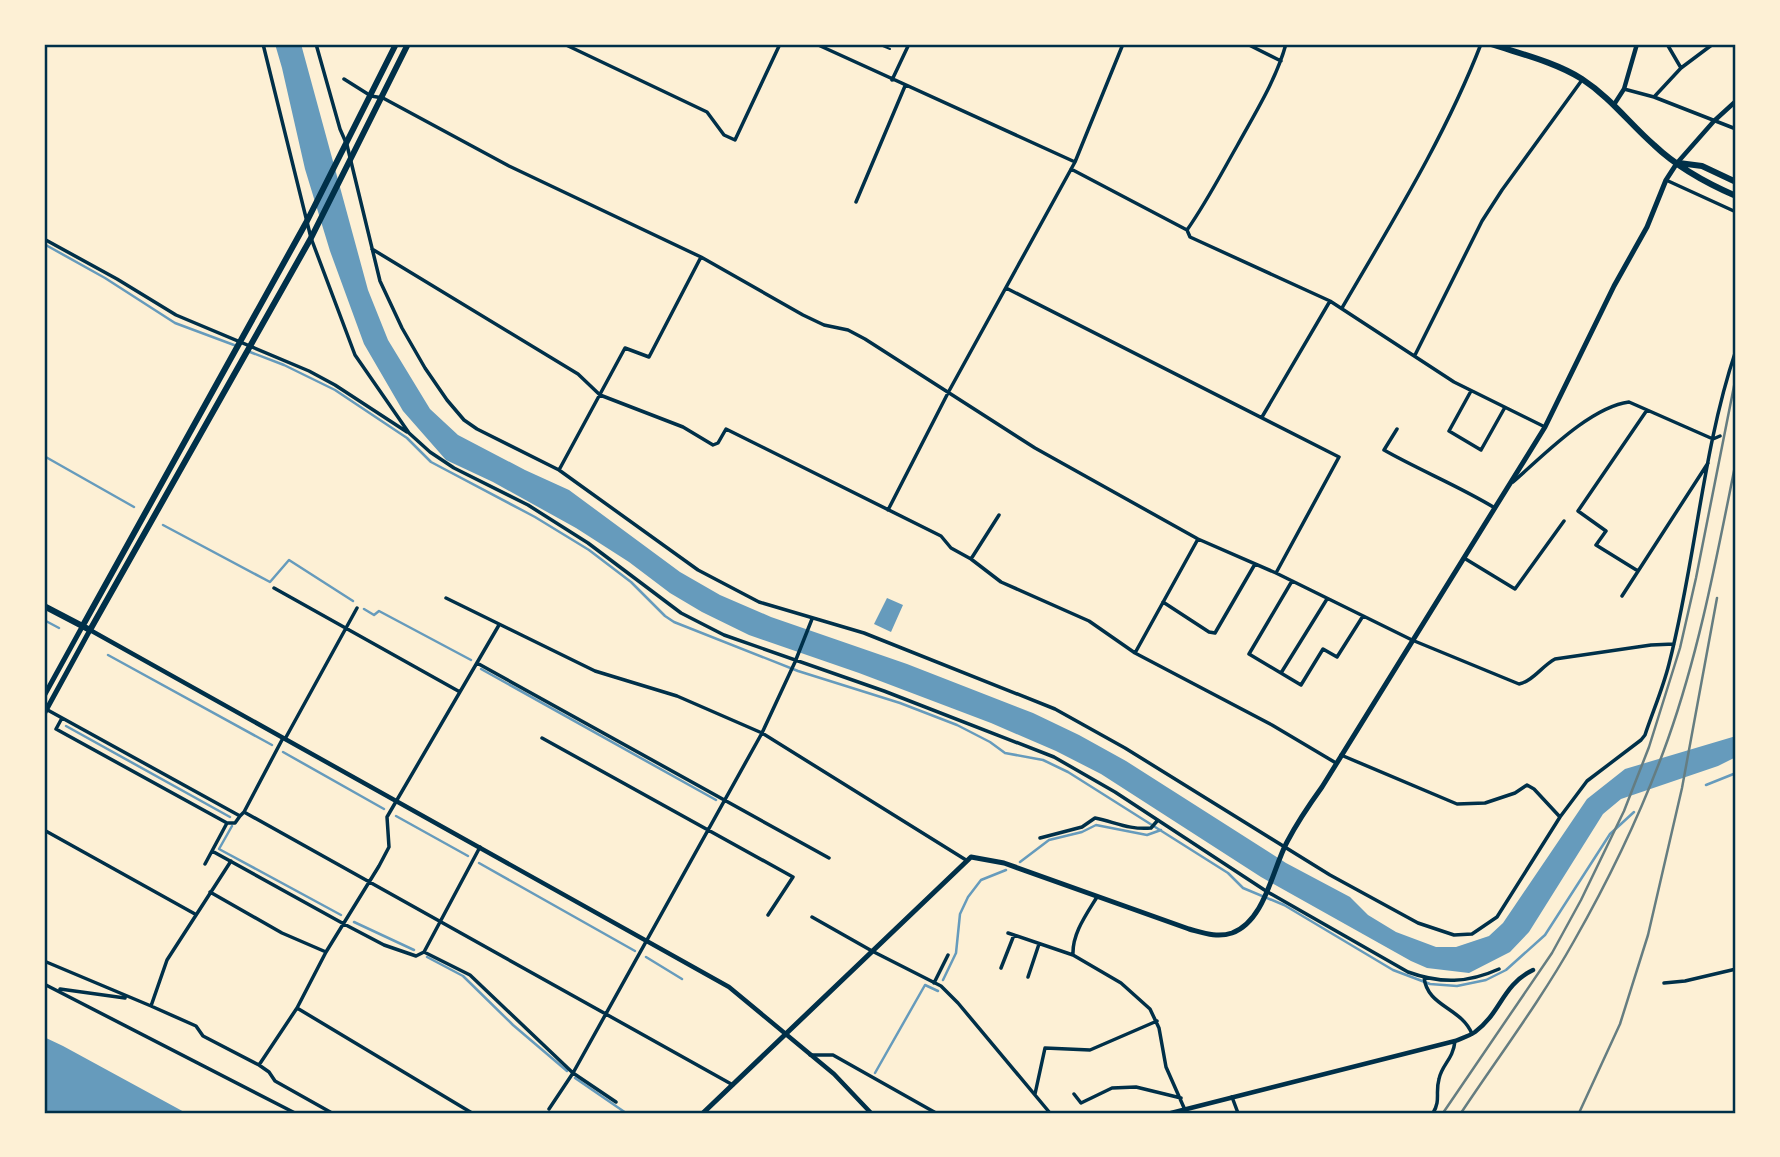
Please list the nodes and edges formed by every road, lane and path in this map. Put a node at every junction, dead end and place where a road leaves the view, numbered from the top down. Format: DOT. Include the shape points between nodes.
graph roads {
  1 [pos="263,44"];
  2 [pos="316,44"];
  3 [pos="396,44"];
  4 [pos="408,44"];
  5 [pos="564,44"];
  6 [pos="780,44"];
  7 [pos="816,44"];
  8 [pos="878,44"];
  9 [pos="909,44"];
  10 [pos="1123,44"];
  11 [pos="1247,44"];
  12 [pos="1286,44"];
  13 [pos="1481,44"];
  14 [pos="1491,44"];
  15 [pos="1637,44"];
  16 [pos="1667,44"];
  17 [pos="1713,44"];
  18 [pos="890,49"];
  19 [pos="1281,61"];
  20 [pos="1681,68"];
  21 [pos="344,79"];
  22 [pos="892,79"];
  23 [pos="1582,79"];
  24 [pos="905,86"];
  25 [pos="1624,89"];
  26 [pos="371,96"];
  27 [pos="1654,97"];
  28 [pos="383,98"];
  29 [pos="1736,101"];
  30 [pos="1615,103"];
  31 [pos="1714,121"];
  32 [pos="1736,130"];
  33 [pos="347,145"];
  34 [pos="351,162"];
  35 [pos="1075,162"];
  36 [pos="1677,163"];
  37 [pos="1071,169"];
  38 [pos="1666,180"];
  39 [pos="1736,182"];
  40 [pos="1736,196"];
  41 [pos="856,202"];
  42 [pos="1736,212"];
  43 [pos="307,221"];
  44 [pos="1187,229"];
  45 [pos="311,238"];
  46 [pos="44,239"];
  47 [pos="370,247"];
  48 [pos="701,257"];
  49 [pos="1006,288"];
  50 [pos="1330,301"];
  51 [pos="1342,308"];
  52 [pos="241,342"];
  53 [pos="249,345"];
  54 [pos="1736,350"];
  55 [pos="1415,355"];
  56 [pos="949,391"];
  57 [pos="1471,391"];
  58 [pos="600,395"];
  59 [pos="1504,409"];
  60 [pos="1647,410"];
  61 [pos="1262,418"];
  62 [pos="1545,427"];
  63 [pos="1396,429"];
  64 [pos="409,433"];
  65 [pos="1720,436"];
  66 [pos="1713,439"];
  67 [pos="1709,461"];
  68 [pos="559,470"];
  69 [pos="1513,482"];
  70 [pos="1495,508"];
  71 [pos="888,510"];
  72 [pos="999,515"];
  73 [pos="1564,521"];
  74 [pos="1198,538"];
  75 [pos="1464,558"];
  76 [pos="971,559"];
  77 [pos="1255,564"];
  78 [pos="1637,571"];
  79 [pos="1276,573"];
  80 [pos="1292,581"];
  81 [pos="274,588"];
  82 [pos="1622,597"];
  83 [pos="446,598"];
  84 [pos="1327,599"];
  85 [pos="1163,602"];
  86 [pos="44,606"];
  87 [pos="357,608"];
  88 [pos="1363,616"];
  89 [pos="811,619"];
  90 [pos="499,625"];
  91 [pos="82,627"];
  92 [pos="346,628"];
  93 [pos="90,630"];
  94 [pos="1412,640"];
  95 [pos="1674,644"];
  96 [pos="1135,653"];
  97 [pos="795,662"];
  98 [pos="477,663"];
  99 [pos="1281,673"];
  100 [pos="460,692"];
  101 [pos="44,696"];
  102 [pos="45,710"];
  103 [pos="62,718"];
  104 [pos="762,733"];
  105 [pos="541,738"];
  106 [pos="284,739"];
  107 [pos="1341,755"];
  108 [pos="1336,763"];
  109 [pos="725,799"];
  110 [pos="396,801"];
  111 [pos="244,812"];
  112 [pos="240,816"];
  113 [pos="1560,817"];
  114 [pos="1158,820"];
  115 [pos="227,823"];
  116 [pos="44,830"];
  117 [pos="709,830"];
  118 [pos="1040,838"];
  119 [pos="1285,846"];
  120 [pos="481,847"];
  121 [pos="212,851"];
  122 [pos="829,858"];
  123 [pos="966,860"];
  124 [pos="231,861"];
  125 [pos="205,864"];
  126 [pos="370,883"];
  127 [pos="1267,889"];
  128 [pos="211,892"];
  129 [pos="1097,896"];
  130 [pos="195,914"];
  131 [pos="768,915"];
  132 [pos="812,917"];
  133 [pos="440,920"];
  134 [pos="344,924"];
  135 [pos="1008,933"];
  136 [pos="1014,935"];
  137 [pos="649,940"];
  138 [pos="1039,944"];
  139 [pos="872,951"];
  140 [pos="326,952"];
  141 [pos="424,952"];
  142 [pos="948,954"];
  143 [pos="1073,956"];
  144 [pos="44,961"];
  145 [pos="1001,968"];
  146 [pos="1499,969"];
  147 [pos="1736,969"];
  148 [pos="1533,970"];
  149 [pos="1028,977"];
  150 [pos="1424,977"];
  151 [pos="934,983"];
  152 [pos="1664,983"];
  153 [pos="44,984"];
  154 [pos="56,989"];
  155 [pos="131,999"];
  156 [pos="151,1006"];
  157 [pos="297,1008"];
  158 [pos="607,1013"];
  159 [pos="1157,1021"];
  160 [pos="787,1034"];
  161 [pos="1472,1034"];
  162 [pos="1455,1041"];
  163 [pos="810,1055"];
  164 [pos="259,1065"];
  165 [pos="573,1073"];
  166 [pos="733,1085"];
  167 [pos="1074,1094"];
  168 [pos="1035,1096"];
  169 [pos="1232,1097"];
  170 [pos="1181,1098"];
  171 [pos="616,1102"];
  172 [pos="549,1109"];
  173 [pos="1185,1110"];
  174 [pos="295,1113"];
  175 [pos="332,1113"];
  176 [pos="472,1113"];
  177 [pos="704,1113"];
  178 [pos="871,1113"];
  179 [pos="936,1113"];
  180 [pos="1050,1113"];
  181 [pos="1171,1113"];
  182 [pos="1238,1113"];
  183 [pos="1433,1113"];
  1 -- 43 [label="street"];
  2 -- 33 [label="street"];
  3 -- 26 [label="main road"];
  4 -- 28 [label="main road"];
  5 -- 6 [label="street" via="707,112 724,135 735,141"];
  7 -- 22 [label="street"];
  8 -- 18 [label="lane"];
  9 -- 22 [label="street"];
  10 -- 35 [label="street"];
  11 -- 19 [label="street"];
  12 -- 19 [label="street"];
  13 -- 51 [label="street" via="1427,162"];
  14 -- 23 [label="main road"];
  15 -- 25 [label="street"];
  16 -- 20 [label="street"];
  17 -- 20 [label="street"];
  19 -- 44 [label="street"];
  20 -- 27 [label="street"];
  21 -- 26 [label="street"];
  22 -- 24 [label="street"];
  23 -- 30 [label="main road"];
  23 -- 55 [label="street" via="1482,220"];
  24 -- 35 [label="street"];
  24 -- 41 [label="street"];
  25 -- 27 [label="street"];
  25 -- 30 [label="street"];
  26 -- 28 [label="street"];
  26 -- 33 [label="main road"];
  27 -- 31 [label="street"];
  28 -- 34 [label="main road"];
  28 -- 48 [label="street" via="509,166"];
  29 -- 31 [label="street"];
  30 -- 36 [label="main road"];
  31 -- 32 [label="street"];
  31 -- 36 [label="street"];
  33 -- 34 [label="street"];
  33 -- 43 [label="main road"];
  34 -- 45 [label="main road"];
  34 -- 47 [label="street"];
  35 -- 37 [label="street"];
  36 -- 38 [label="main road"];
  36 -- 39 [label="main road" via="1702,166"];
  36 -- 40 [label="main road" via="1694,177"];
  37 -- 44 [label="street"];
  37 -- 49 [label="street"];
  38 -- 42 [label="street"];
  38 -- 62 [label="main road" via="1647,227"];
  43 -- 45 [label="street"];
  43 -- 52 [label="main road"];
  44 -- 50 [label="street" via="1190,237"];
  45 -- 53 [label="main road"];
  45 -- 64 [label="street" via="355,355"];
  46 -- 52 [label="street" via="176,315"];
  47 -- 58 [label="street" via="578,373"];
  47 -- 68 [label="street" via="402,328 447,400 477,429"];
  48 -- 56 [label="street" via="803,315 865,339"];
  48 -- 58 [label="street" via="649,357 625,348"];
  49 -- 56 [label="street"];
  49 -- 61 [label="street"];
  50 -- 51 [label="street"];
  50 -- 61 [label="street"];
  51 -- 55 [label="street"];
  52 -- 53 [label="street"];
  52 -- 91 [label="main road"];
  53 -- 64 [label="street" via="309,370"];
  53 -- 93 [label="main road"];
  54 -- 66 [label="street"];
  55 -- 57 [label="street"];
  56 -- 71 [label="street"];
  56 -- 74 [label="street" via="1035,448"];
  57 -- 59 [label="street"];
  57 -- 59 [label="street" via="1449,431 1481,450"];
  58 -- 68 [label="street"];
  58 -- 71 [label="street" via="683,427 713,445 726,429"];
  59 -- 62 [label="street"];
  60 -- 66 [label="street"];
  60 -- 69 [label="street" via="1629,402 1595,413"];
  60 -- 78 [label="street" via="1578,511 1606,531 1596,545"];
  61 -- 79 [label="street" via="1339,457"];
  62 -- 69 [label="main road"];
  63 -- 70 [label="street" via="1384,450"];
  64 -- 97 [label="street" via="454,468 528,505 588,543 681,613 723,635"];
  65 -- 66 [label="street"];
  66 -- 67 [label="street"];
  67 -- 78 [label="street"];
  67 -- 95 [label="street"];
  68 -- 89 [label="street" via="721,584"];
  69 -- 70 [label="main road"];
  70 -- 75 [label="main road"];
  71 -- 76 [label="street" via="941,536"];
  72 -- 76 [label="street"];
  73 -- 75 [label="street" via="1515,589"];
  74 -- 77 [label="street"];
  74 -- 85 [label="street"];
  75 -- 94 [label="main road"];
  76 -- 96 [label="street" via="1001,582 1090,621"];
  77 -- 79 [label="street"];
  77 -- 85 [label="street" via="1215,633"];
  78 -- 82 [label="street"];
  79 -- 80 [label="street"];
  80 -- 84 [label="street"];
  80 -- 99 [label="street" via="1249,654"];
  81 -- 92 [label="street"];
  83 -- 90 [label="street"];
  84 -- 88 [label="street"];
  84 -- 99 [label="street"];
  85 -- 96 [label="street"];
  86 -- 91 [label="main road"];
  87 -- 92 [label="street"];
  88 -- 94 [label="street"];
  88 -- 99 [label="street" via="1337,657 1323,649 1301,685"];
  89 -- 97 [label="street"];
  89 -- 119 [label="street" via="864,633 1055,709"];
  90 -- 98 [label="street"];
  90 -- 104 [label="street" via="595,671 677,696"];
  91 -- 93 [label="main road"];
  91 -- 101 [label="main road"];
  92 -- 100 [label="street"];
  92 -- 106 [label="street"];
  93 -- 102 [label="main road"];
  93 -- 106 [label="street"];
  94 -- 95 [label="street" via="1519,684 1555,659"];
  94 -- 107 [label="main road"];
  95 -- 113 [label="street" via="1645,735 1587,781"];
  96 -- 108 [label="street"];
  97 -- 104 [label="street"];
  97 -- 114 [label="street" via="1054,757"];
  98 -- 100 [label="street"];
  98 -- 109 [label="street"];
  100 -- 110 [label="street"];
  102 -- 103 [label="street"];
  103 -- 112 [label="street"];
  103 -- 115 [label="street" via="56,729"];
  104 -- 109 [label="street"];
  104 -- 123 [label="street"];
  105 -- 117 [label="street"];
  106 -- 110 [label="street"];
  106 -- 111 [label="street"];
  107 -- 108 [label="main road"];
  107 -- 113 [label="street" via="1458,804 1485,803 1527,785"];
  108 -- 119 [label="main road"];
  109 -- 117 [label="street"];
  109 -- 122 [label="street"];
  110 -- 120 [label="street"];
  110 -- 126 [label="street" via="387,817 389,846"];
  111 -- 112 [label="street"];
  111 -- 126 [label="street"];
  112 -- 115 [label="street" via="235,823"];
  113 -- 119 [label="street" via="1496,917 1472,934 1454,936 1418,923"];
  114 -- 118 [label="street" via="1151,828 1140,829 1095,818 1082,827"];
  114 -- 127 [label="street"];
  115 -- 121 [label="street"];
  116 -- 130 [label="street"];
  117 -- 131 [label="street" via="793,877"];
  117 -- 137 [label="street"];
  119 -- 127 [label="main road"];
  120 -- 133 [label="street"];
  120 -- 137 [label="street"];
  121 -- 124 [label="street"];
  121 -- 125 [label="street"];
  123 -- 129 [label="main road" via="995,860"];
  123 -- 139 [label="main road"];
  124 -- 128 [label="street"];
  124 -- 134 [label="street"];
  126 -- 133 [label="street"];
  126 -- 134 [label="street"];
  127 -- 129 [label="main road" via="1245,925 1218,936"];
  127 -- 150 [label="street"];
  128 -- 130 [label="street"];
  128 -- 140 [label="street" via="282,933"];
  129 -- 143 [label="street" via="1073,944"];
  130 -- 156 [label="street" via="167,960"];
  132 -- 139 [label="street"];
  133 -- 141 [label="street"];
  133 -- 158 [label="street"];
  134 -- 140 [label="street"];
  134 -- 141 [label="street" via="384,945 416,956"];
  135 -- 136 [label="street"];
  136 -- 138 [label="street"];
  136 -- 145 [label="street"];
  137 -- 158 [label="street"];
  137 -- 160 [label="street" via="729,987"];
  138 -- 143 [label="street"];
  138 -- 149 [label="street"];
  139 -- 151 [label="street"];
  139 -- 160 [label="main road"];
  140 -- 157 [label="street"];
  141 -- 165 [label="street" via="470,975"];
  142 -- 151 [label="street"];
  143 -- 159 [label="street" via="1138,996"];
  144 -- 155 [label="street"];
  146 -- 150 [label="street" via="1468,980"];
  147 -- 152 [label="street"];
  148 -- 161 [label="street" via="1512,984"];
  150 -- 161 [label="street" via="1427,992 1462,1018"];
  151 -- 168 [label="street" via="958,1003"];
  153 -- 154 [label="street"];
  154 -- 155 [label="street"];
  154 -- 174 [label="street"];
  155 -- 156 [label="street"];
  156 -- 164 [label="street" via="196,1026 203,1037"];
  157 -- 164 [label="street"];
  157 -- 176 [label="street"];
  158 -- 165 [label="street"];
  158 -- 166 [label="street"];
  159 -- 168 [label="street" via="1090,1050 1045,1048"];
  159 -- 170 [label="street" via="1166,1067"];
  160 -- 163 [label="street"];
  160 -- 166 [label="main road"];
  161 -- 162 [label="street"];
  162 -- 169 [label="street"];
  162 -- 183 [label="street" via="1453,1054 1441,1071 1439,1104"];
  163 -- 178 [label="street"];
  163 -- 179 [label="street" via="833,1055"];
  164 -- 175 [label="street" via="275,1081"];
  165 -- 171 [label="street"];
  165 -- 172 [label="street"];
  166 -- 177 [label="main road"];
  167 -- 170 [label="street" via="1081,1103 1112,1088 1136,1087"];
  168 -- 180 [label="street"];
  169 -- 173 [label="street"];
  169 -- 182 [label="street"];
  170 -- 173 [label="street"];
  173 -- 181 [label="street"];
}
